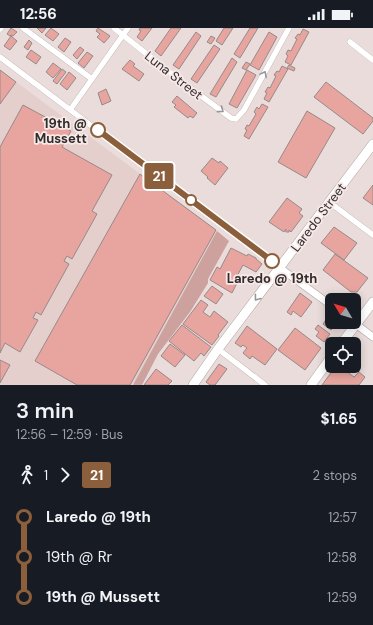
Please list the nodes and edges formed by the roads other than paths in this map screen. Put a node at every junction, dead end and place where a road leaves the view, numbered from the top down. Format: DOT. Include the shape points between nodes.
graph roads {
  1 [pos="23,28"];
  2 [pos="114,28"];
  3 [pos="128,28"];
  4 [pos="286,29"];
  5 [pos="123,35"];
  6 [pos="350,42"];
  7 [pos="0,57"];
  8 [pos="373,60"];
  9 [pos="92,79"];
  10 [pos="70,110"];
  11 [pos="373,144"];
  12 [pos="329,202"];
  13 [pos="373,235"];
  14 [pos="280,268"];
  15 [pos="325,301"];
  16 [pos="373,302"];
  17 [pos="361,316"];
  18 [pos="361,328"];
  19 [pos="373,337"];
  20 [pos="218,349"];
  21 [pos="325,366"];
  22 [pos="193,384"];
  23 [pos="265,385"];
  24 [pos="311,385"];
  1 -- 9 [label="street"];
  2 -- 5 [label="street, Luna Street"];
  3 -- 5 [label="street"];
  5 -- 4 [label="street, Luna Street, one-way" via="231,118 236,119 244,110"];
  5 -- 9 [label="street"];
  6 -- 8 [label="street"];
  7 -- 10 [label="street"];
  9 -- 10 [label="street"];
  10 -- 14 [label="street"];
  11 -- 12 [label="main road, Laredo Street"];
  12 -- 13 [label="street"];
  12 -- 14 [label="main road, Laredo Street"];
  14 -- 15 [label="street"];
  14 -- 20 [label="main road, Laredo Street, one-way"];
  16 -- 17 [label="main road"];
  18 -- 19 [label="street"];
  20 -- 22 [label="main road, Laredo Street"];
  20 -- 23 [label="street"];
  21 -- 24 [label="main road"];
}
